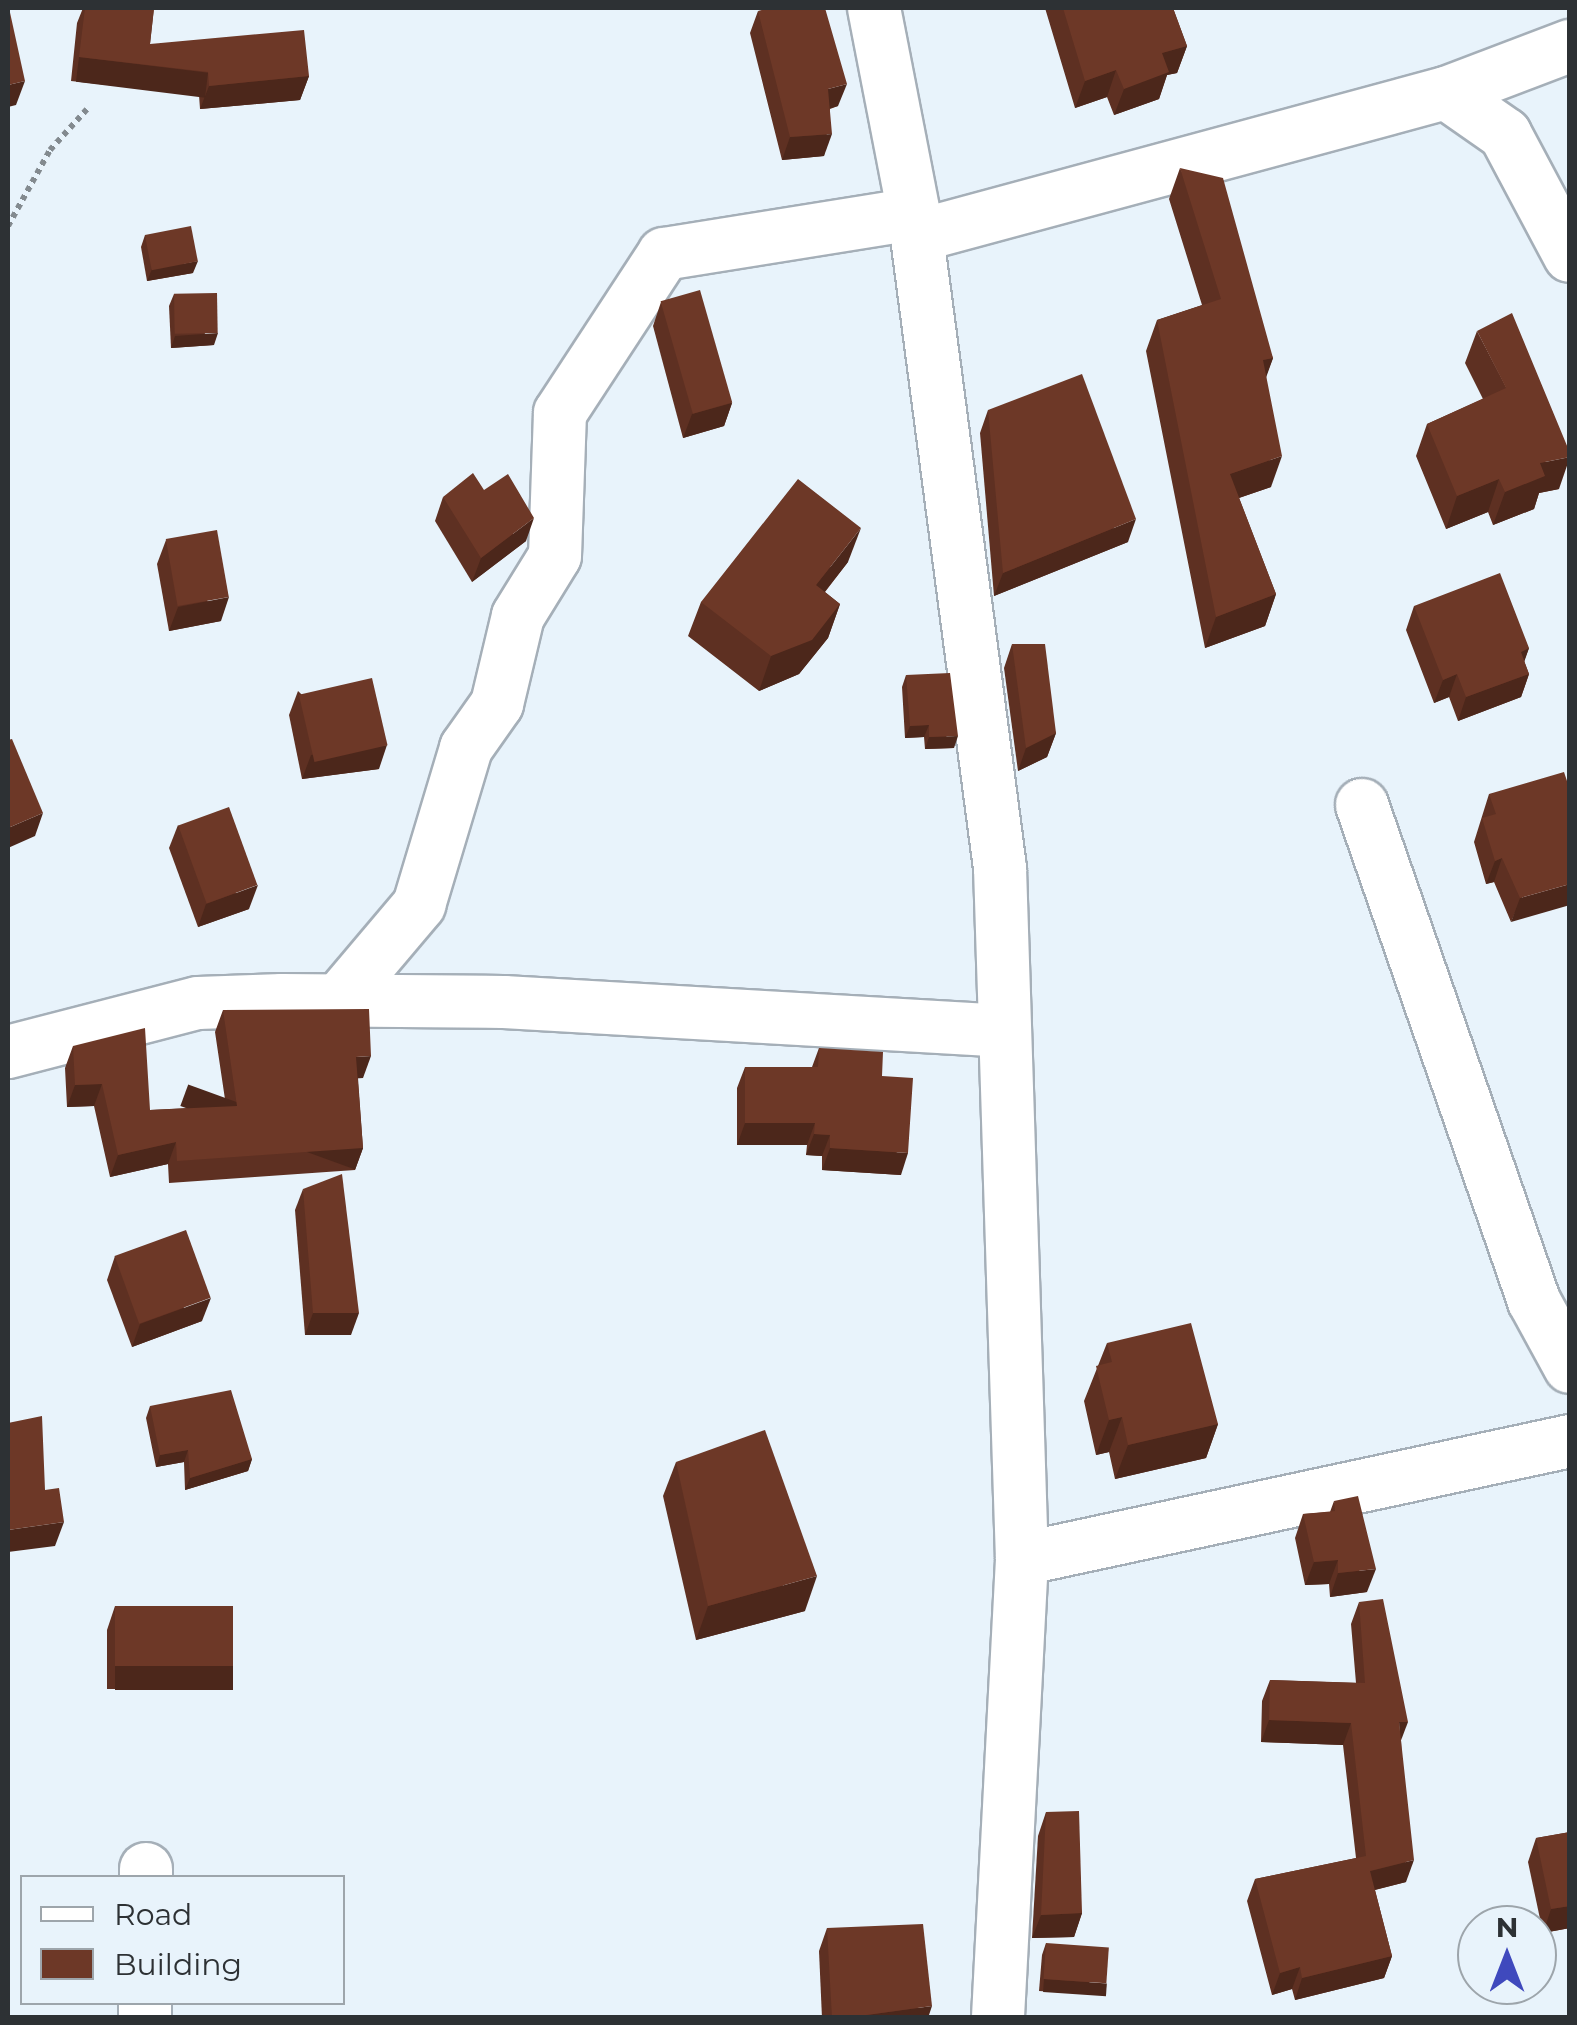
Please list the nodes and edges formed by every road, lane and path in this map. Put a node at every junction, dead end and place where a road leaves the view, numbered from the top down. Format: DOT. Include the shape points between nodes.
graph roads {
  1 [pos="874,8"];
  2 [pos="1570,46"];
  3 [pos="1446,92"];
  4 [pos="87,108"];
  5 [pos="916,225"];
  6 [pos="8,226"];
  7 [pos="1570,256"];
  8 [pos="1362,805"];
  9 [pos="338,1001"];
  10 [pos="1003,1031"];
  11 [pos="8,1052"];
  12 [pos="1570,1367"];
  13 [pos="1570,1441"];
  14 [pos="1022,1559"];
  15 [pos="998,2018"];
  1 -- 5 [label="street"];
  2 -- 3 [label="street"];
  3 -- 5 [label="street"];
  3 -- 7 [label="street" via="1504,134"];
  4 -- 6 [label="path" via="50,150"];
  5 -- 9 [label="street" via="664,254 560,413 555,556 518,616 497,704 466,748 419,905"];
  5 -- 10 [label="street" via="1000,868"];
  8 -- 12 [label="street" via="1534,1301"];
  9 -- 10 [label="street"];
  9 -- 11 [label="street" via="198,1004"];
  10 -- 14 [label="street"];
  13 -- 14 [label="street"];
  14 -- 15 [label="street"];
}
